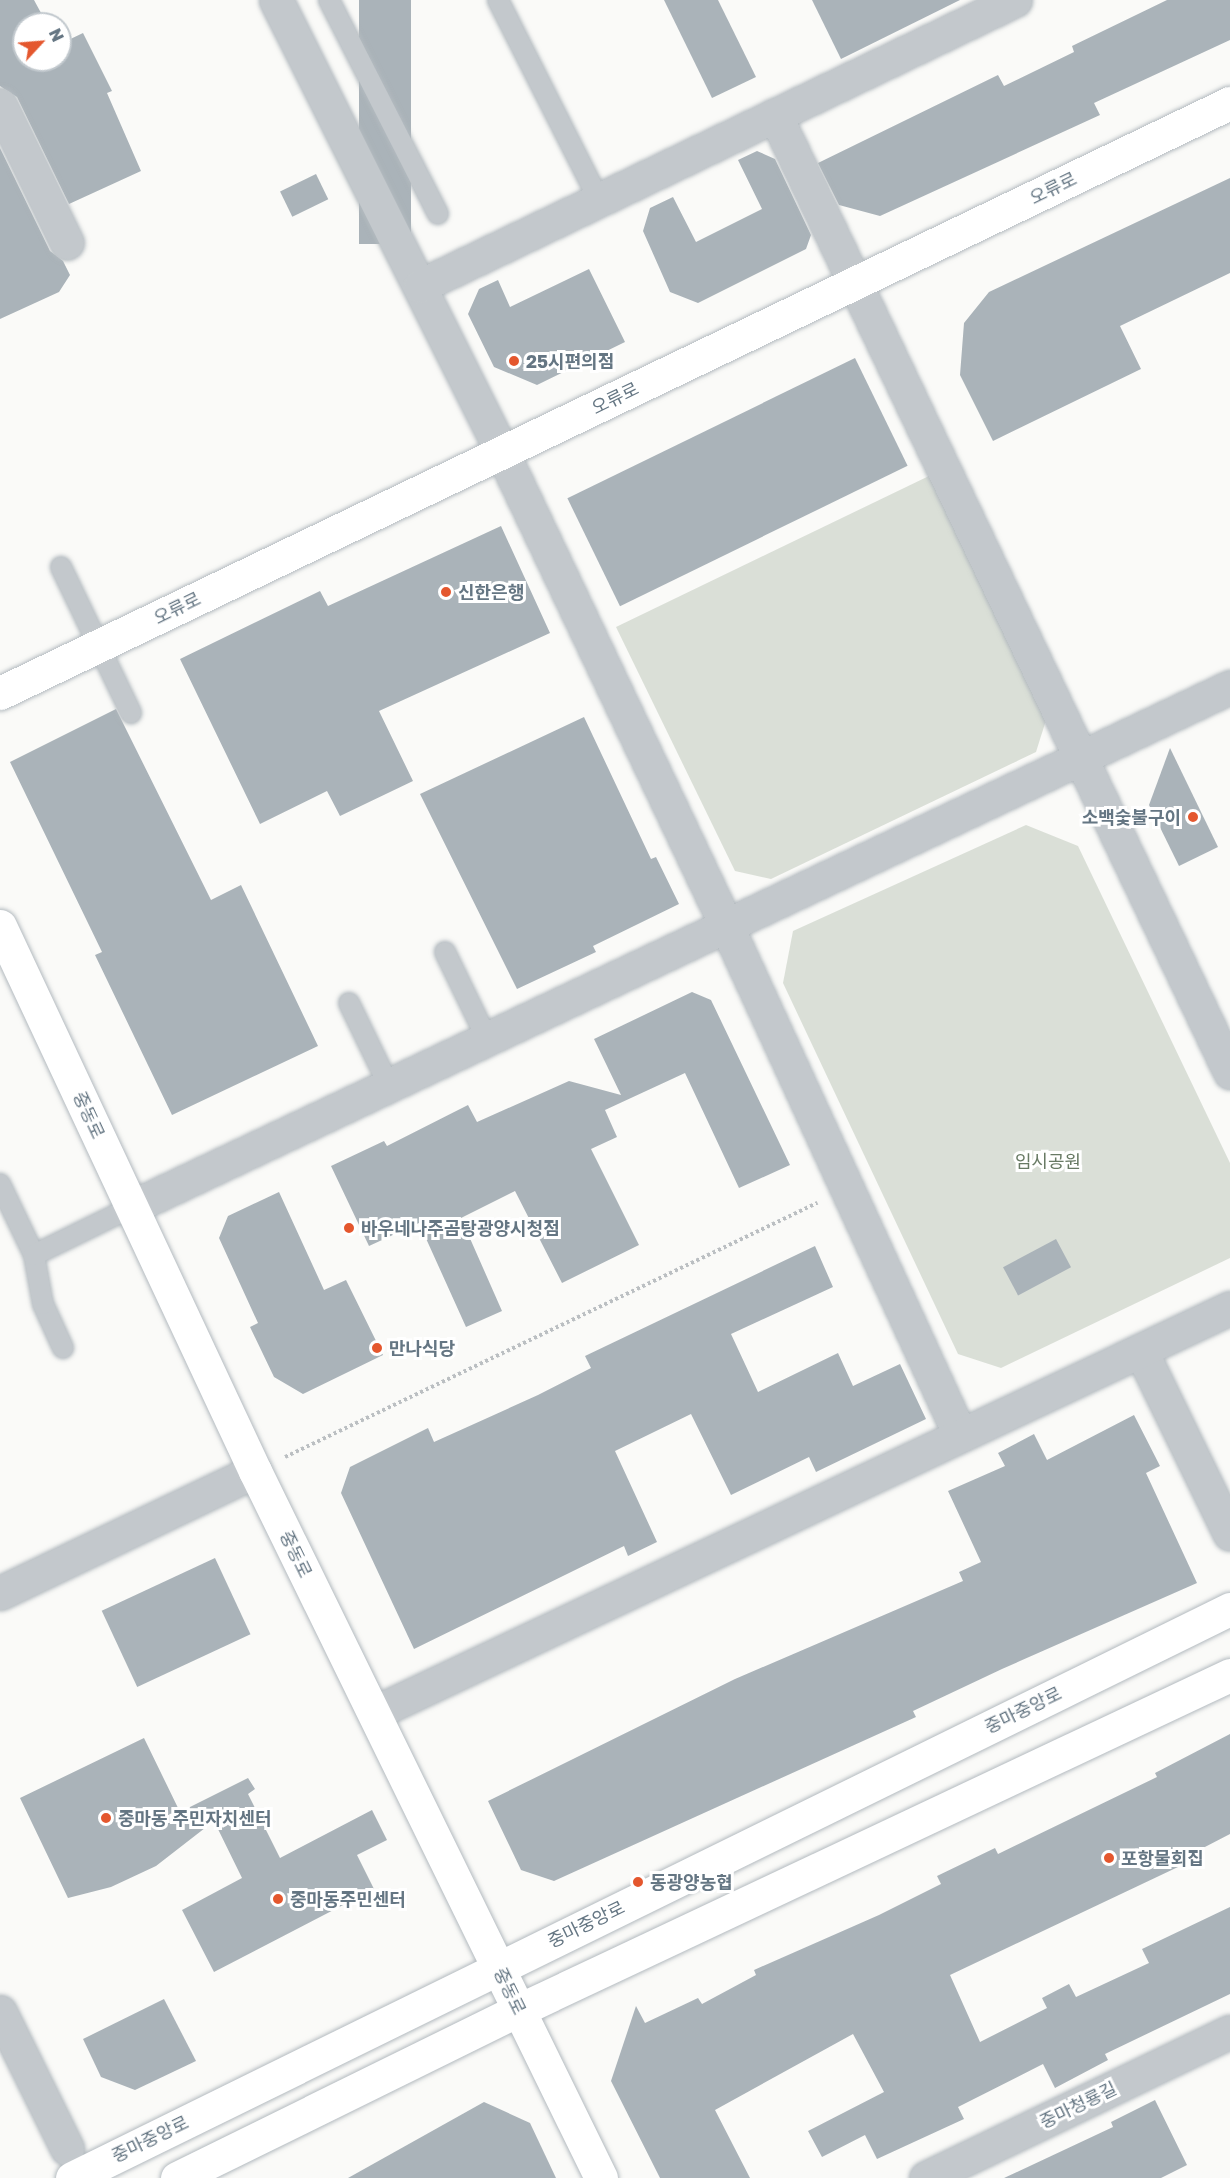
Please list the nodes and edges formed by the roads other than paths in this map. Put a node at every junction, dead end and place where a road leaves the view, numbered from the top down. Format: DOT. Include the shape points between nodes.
graph roads {
  1 [pos="276,0"];
  2 [pos="329,0"];
  3 [pos="1015,0"];
  4 [pos="506,3"];
  5 [pos="1230,103"];
  6 [pos="0,105"];
  7 [pos="775,115"];
  8 [pos="599,200"];
  9 [pos="438,214"];
  10 [pos="67,243"];
  11 [pos="857,282"];
  12 [pos="420,286"];
  13 [pos="502,452"];
  14 [pos="61,567"];
  15 [pos="98,646"];
  16 [pos="1230,687"];
  17 [pos="0,693"];
  18 [pos="130,713"];
  19 [pos="1082,756"];
  20 [pos="0,926"];
  21 [pos="728,929"];
  22 [pos="445,952"];
  23 [pos="349,1004"];
  24 [pos="488,1041"];
  25 [pos="1230,1072"];
  26 [pos="390,1088"];
  27 [pos="0,1184"];
  28 [pos="132,1207"];
  29 [pos="34,1255"];
  30 [pos="1230,1308"];
  31 [pos="63,1348"];
  32 [pos="1141,1351"];
  33 [pos="960,1435"];
  34 [pos="255,1471"];
  35 [pos="1230,1534"];
  36 [pos="0,1593"];
  37 [pos="1230,1609"];
  38 [pos="1230,1675"];
  39 [pos="374,1713"];
  40 [pos="499,1967"];
  41 [pos="519,2010"];
  42 [pos="0,2012"];
  43 [pos="1230,2032"];
  44 [pos="69,2163"];
  45 [pos="177,2178"];
  46 [pos="601,2178"];
  47 [pos="926,2178"];
  1 -- 12 [label="street"];
  2 -- 9 [label="lane"];
  3 -- 7 [label="street"];
  4 -- 8 [label="lane"];
  5 -- 11 [label="street, 오류로"];
  6 -- 10 [label="street"];
  7 -- 8 [label="street"];
  7 -- 11 [label="street"];
  8 -- 12 [label="street"];
  11 -- 13 [label="street, 오류로"];
  11 -- 19 [label="street"];
  12 -- 13 [label="street"];
  13 -- 15 [label="street, 오류로"];
  13 -- 21 [label="street"];
  14 -- 15 [label="lane"];
  15 -- 17 [label="street, 오류로"];
  15 -- 18 [label="lane"];
  16 -- 19 [label="street"];
  19 -- 21 [label="street"];
  19 -- 25 [label="street"];
  20 -- 28 [label="street, 중동로"];
  21 -- 24 [label="street"];
  21 -- 33 [label="street"];
  22 -- 24 [label="lane"];
  23 -- 26 [label="lane"];
  24 -- 26 [label="street"];
  26 -- 28 [label="street"];
  27 -- 29 [label="lane"];
  28 -- 29 [label="lane"];
  28 -- 34 [label="street, 중동로"];
  29 -- 31 [label="lane" via="43,1304"];
  30 -- 32 [label="street"];
  32 -- 33 [label="street"];
  32 -- 35 [label="street"];
  33 -- 39 [label="street"];
  34 -- 36 [label="street"];
  34 -- 39 [label="street, 중동로"];
  37 -- 40 [label="street, 중마중앙로"];
  38 -- 41 [label="street"];
  39 -- 40 [label="street, 중동로"];
  40 -- 41 [label="street, 중동로"];
  40 -- 44 [label="street, 중마중앙로"];
  41 -- 45 [label="street"];
  41 -- 46 [label="street, 중동로"];
  42 -- 44 [label="street"];
  43 -- 47 [label="street, 중마청룡길"];
}
